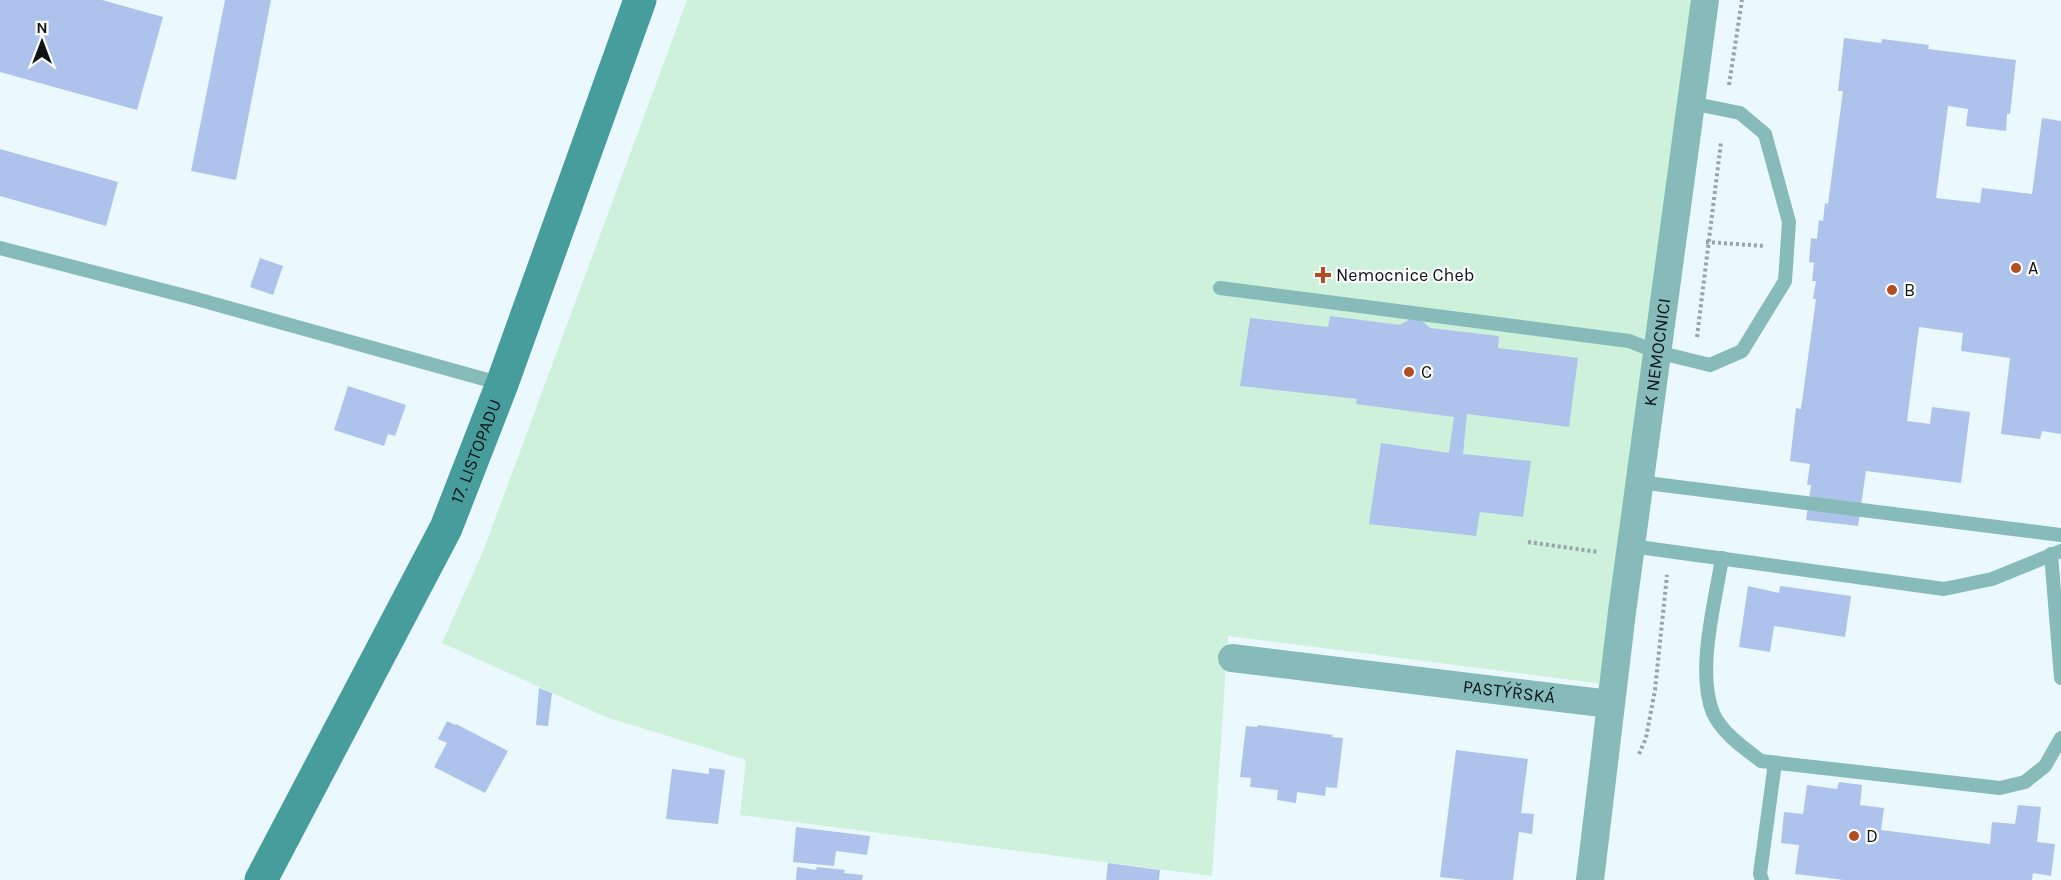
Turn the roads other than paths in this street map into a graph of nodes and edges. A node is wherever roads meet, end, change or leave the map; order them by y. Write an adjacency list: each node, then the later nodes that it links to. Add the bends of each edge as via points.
1 (640, 0): 7 (street, 17. LISTOPADU)
2 (1705, 0): 3 (street, K NEMOCNICI)
3 (1691, 103): 6 (street, K NEMOCNICI); 6 (lane, via 1740,113 1765,134 1789,222 1785,281 1742,351 1710,365)
4 (0, 248): 7 (lane)
5 (1220, 288): 6 (lane, via 1629,341)
6 (1657, 352): 8 (street, K NEMOCNICI)
7 (502, 384): 19 (street, 17. LISTOPADU, via 446,528)
8 (1639, 482): 9 (lane); 10 (street, K NEMOCNICI)
9 (2061, 535)
10 (1630, 551): 12 (lane); 15 (street, K NEMOCNICI)
11 (2056, 552): 12 (lane, via 1992,579 1944,589); 14 (lane)
12 (1722, 558): 18 (lane, via 1706,657 1706,686 1714,714 1734,741 1761,762)
13 (1232, 658): 15 (street, PASTÝŘSKÁ)
14 (2061, 678)
15 (1610, 704): 20 (street)
16 (2061, 725): 17 (lane)
17 (2060, 739): 18 (lane, via 2045,766 2025,782 2000,788)
18 (1775, 763): 21 (lane)
19 (261, 880)
20 (1590, 880)
21 (1762, 880)

